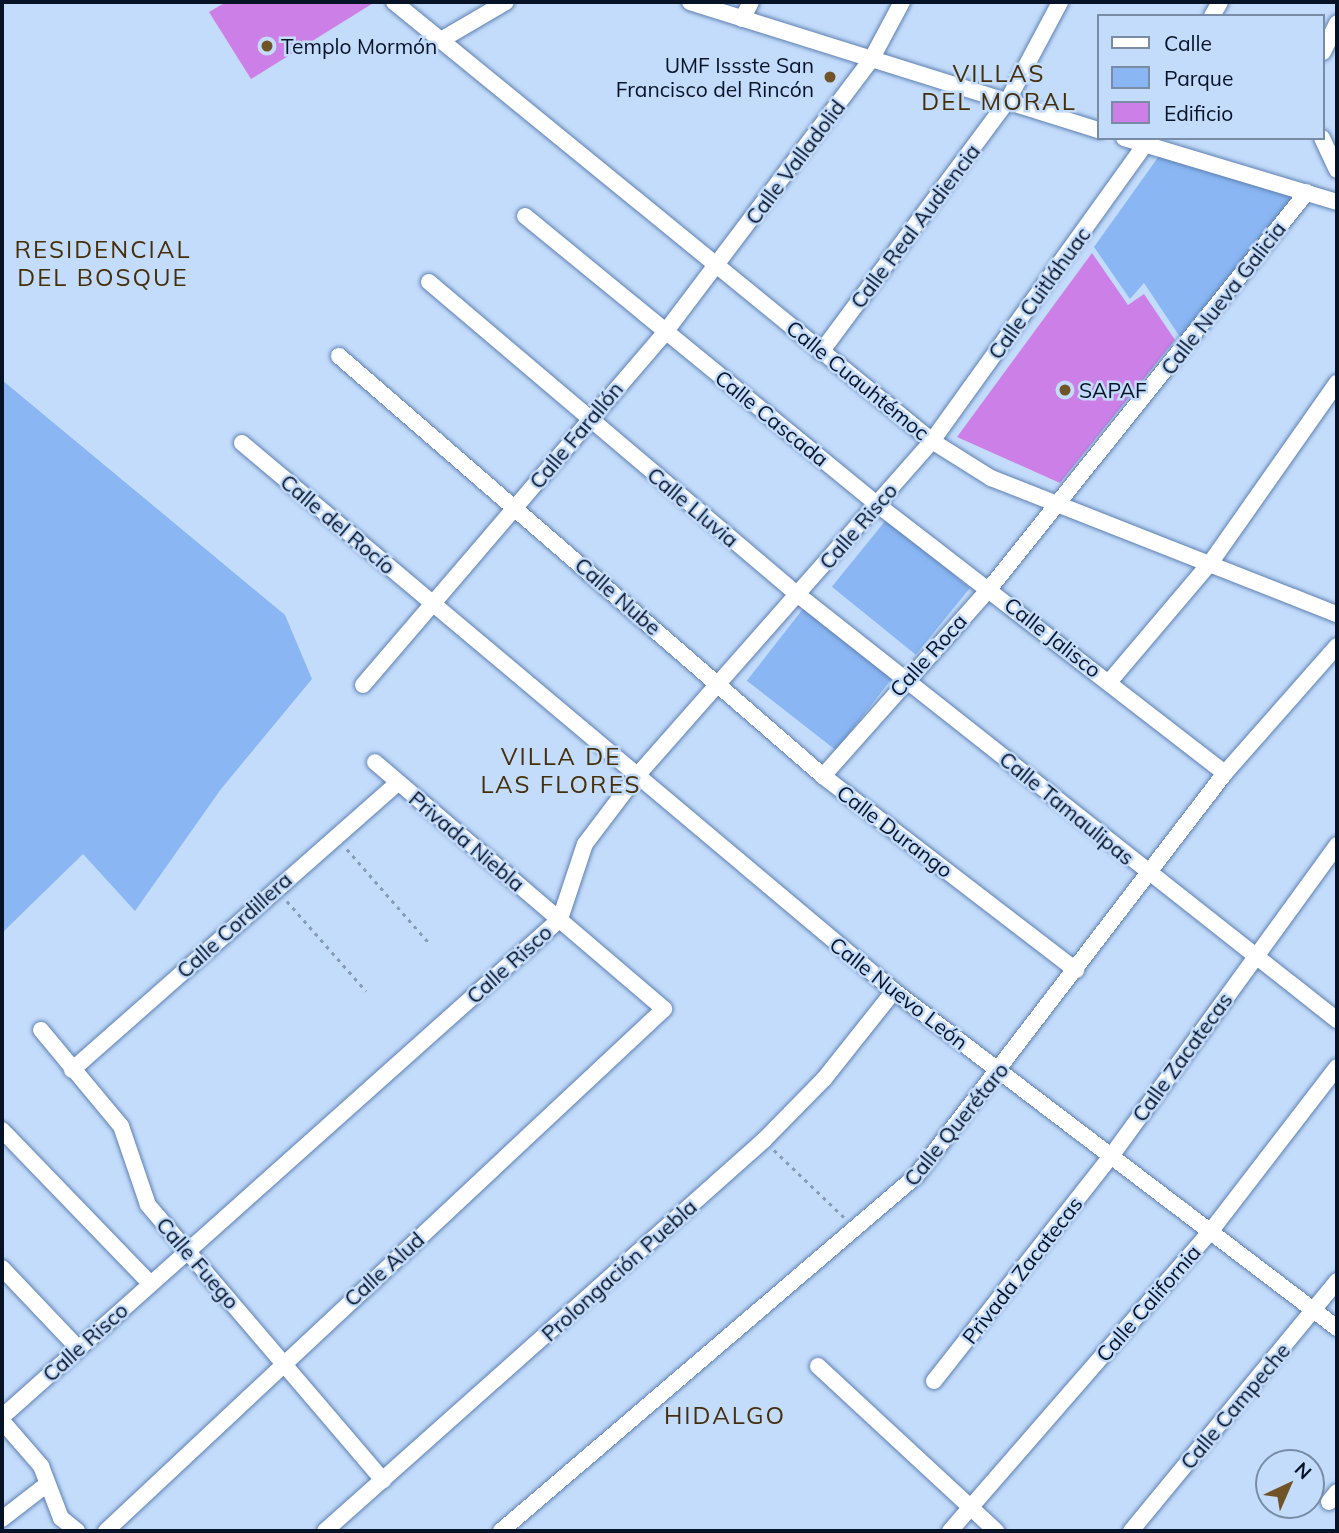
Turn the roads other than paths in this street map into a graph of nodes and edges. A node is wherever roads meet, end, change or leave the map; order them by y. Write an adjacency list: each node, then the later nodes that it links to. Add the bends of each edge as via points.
1 (394, 2): 10 (street, Calle Cuauhtémoc)
2 (506, 2): 10 (street)
3 (690, 2): 7 (street)
4 (751, 2): 8 (street)
5 (902, 2): 12 (street, Calle Valladolid)
6 (1060, 2): 13 (street, Calle Real Audiencia)
7 (723, 7): 8 (street)
8 (742, 19): 12 (street)
9 (1337, 23): 11 (street)
10 (441, 40): 21 (street, Calle Cuauhtémoc)
11 (1325, 48)
12 (871, 60): 13 (street); 21 (street, Calle Valladolid)
13 (1009, 100): 14 (street); 24 (street, Calle Real Audiencia)
14 (1098, 130)
15 (1323, 140): 17 (street)
16 (1148, 142): 18 (street); 28 (street, Calle Cuitláhuac)
17 (1337, 170)
18 (1307, 192): 19 (street); 30 (street, Calle Nueva Galicia)
19 (1337, 202)
20 (525, 216): 23 (street, Calle Cascada)
21 (718, 265): 23 (street, Calle Farallón); 24 (street, Calle Cuauhtémoc)
22 (429, 282): 27 (street, Calle Lluvia)
23 (666, 331): 27 (street, Calle Farallón); 31 (street, Calle Cascada)
24 (821, 352): 28 (street, Calle Cuauhtémoc)
25 (339, 356): 32 (street, Calle Nube)
26 (1337, 383): 33 (street)
27 (588, 420): 32 (street, Calle Farallón); 35 (street, Calle Lluvia)
28 (932, 441): 30 (street, Calle Cuauhtémoc, via 991,478); 31 (street, Calle Risco)
29 (242, 443): 36 (street, Calle del Rocío)
30 (1061, 502): 33 (street, Calle Cuauhtémoc); 34 (street, Calle Roca)
31 (878, 505): 34 (street, Calle Jalisco); 35 (street, Calle Risco)
32 (515, 507): 36 (street, Calle Farallón); 41 (street, Calle Nube)
33 (1211, 562): 37 (street, Calle Cuauhtémoc); 40 (street)
34 (990, 588): 39 (street, Calle Roca); 40 (street, Calle Jalisco)
35 (797, 594): 39 (street, Calle Tamaulipas); 41 (street, Calle Risco)
36 (434, 605): 42 (street, Calle Farallón); 46 (street, Calle del Rocío)
37 (1337, 614)
38 (1337, 646): 44 (street, Calle Querétaro)
39 (906, 679): 45 (street, Calle Roca); 49 (street, Calle Tamaulipas)
40 (1110, 681): 44 (street, Calle Jalisco)
41 (720, 684): 45 (street, Calle Durango); 46 (street, Calle Risco)
42 (363, 685)
43 (374, 762): 47 (street, Privada Niebla)
44 (1225, 772): 49 (street, Calle Querétaro)
45 (823, 776): 52 (street, Calle Durango)
46 (635, 778): 50 (street, Calle Risco, via 585,844); 53 (street, Calle Nuevo León)
47 (398, 783): 50 (street, Privada Niebla); 58 (street, Calle Cordillera)
48 (1337, 845): 51 (street, Calle Zacatecas)
49 (1147, 873): 51 (street, Calle Tamaulipas); 52 (street, Calle Querétaro)
50 (560, 919): 54 (street, Privada Niebla); 63 (street, Calle Risco)
51 (1255, 955): 55 (street, Calle Tamaulipas); 61 (street, Calle Zacatecas)
52 (1076, 970): 59 (street, Calle Querétaro)
53 (894, 991): 59 (street, Calle Nuevo León); 74 (street, Prolongación Puebla, via 824,1079 764,1140)
54 (664, 1009): 70 (street, Calle Alud)
55 (1337, 1020)
56 (41, 1030): 58 (street, Calle Fuego)
57 (1337, 1067): 62 (street, Calle California)
58 (72, 1070): 63 (street, Calle Fuego, via 121,1126 148,1205)
59 (999, 1072): 61 (street, Calle Nuevo León); 81 (street, Calle Querétaro, via 916,1176 858,1231)
60 (2, 1130): 66 (street)
61 (1109, 1159): 62 (street, Calle Nuevo León); 72 (street, Privada Zacatecas)
62 (1210, 1232): 67 (street, Calle Nuevo León); 76 (street, Calle California)
63 (185, 1251): 66 (street, Calle Risco); 70 (street, Calle Fuego)
64 (2, 1268): 69 (street)
65 (1337, 1281): 67 (street, Calle Campeche)
66 (150, 1283): 69 (street, Calle Risco)
67 (1314, 1311): 68 (street, Calle Nuevo León); 84 (street, Calle Campeche)
68 (1337, 1328)
69 (78, 1348): 73 (street, Calle Risco)
70 (283, 1360): 74 (street, Calle Fuego); 79 (street, Calle Alud)
71 (818, 1366): 76 (street)
72 (934, 1381)
73 (2, 1419): 75 (street, via 41,1466)
74 (383, 1480): 80 (street, Prolongación Puebla)
75 (46, 1485): 77 (street); 78 (street, via 61,1518)
76 (971, 1509): 82 (street, Calle California); 83 (street)
77 (2, 1519)
78 (77, 1531)
79 (106, 1531)
80 (325, 1531)
81 (501, 1531)
82 (950, 1531)
83 (996, 1531)
84 (1132, 1531)

